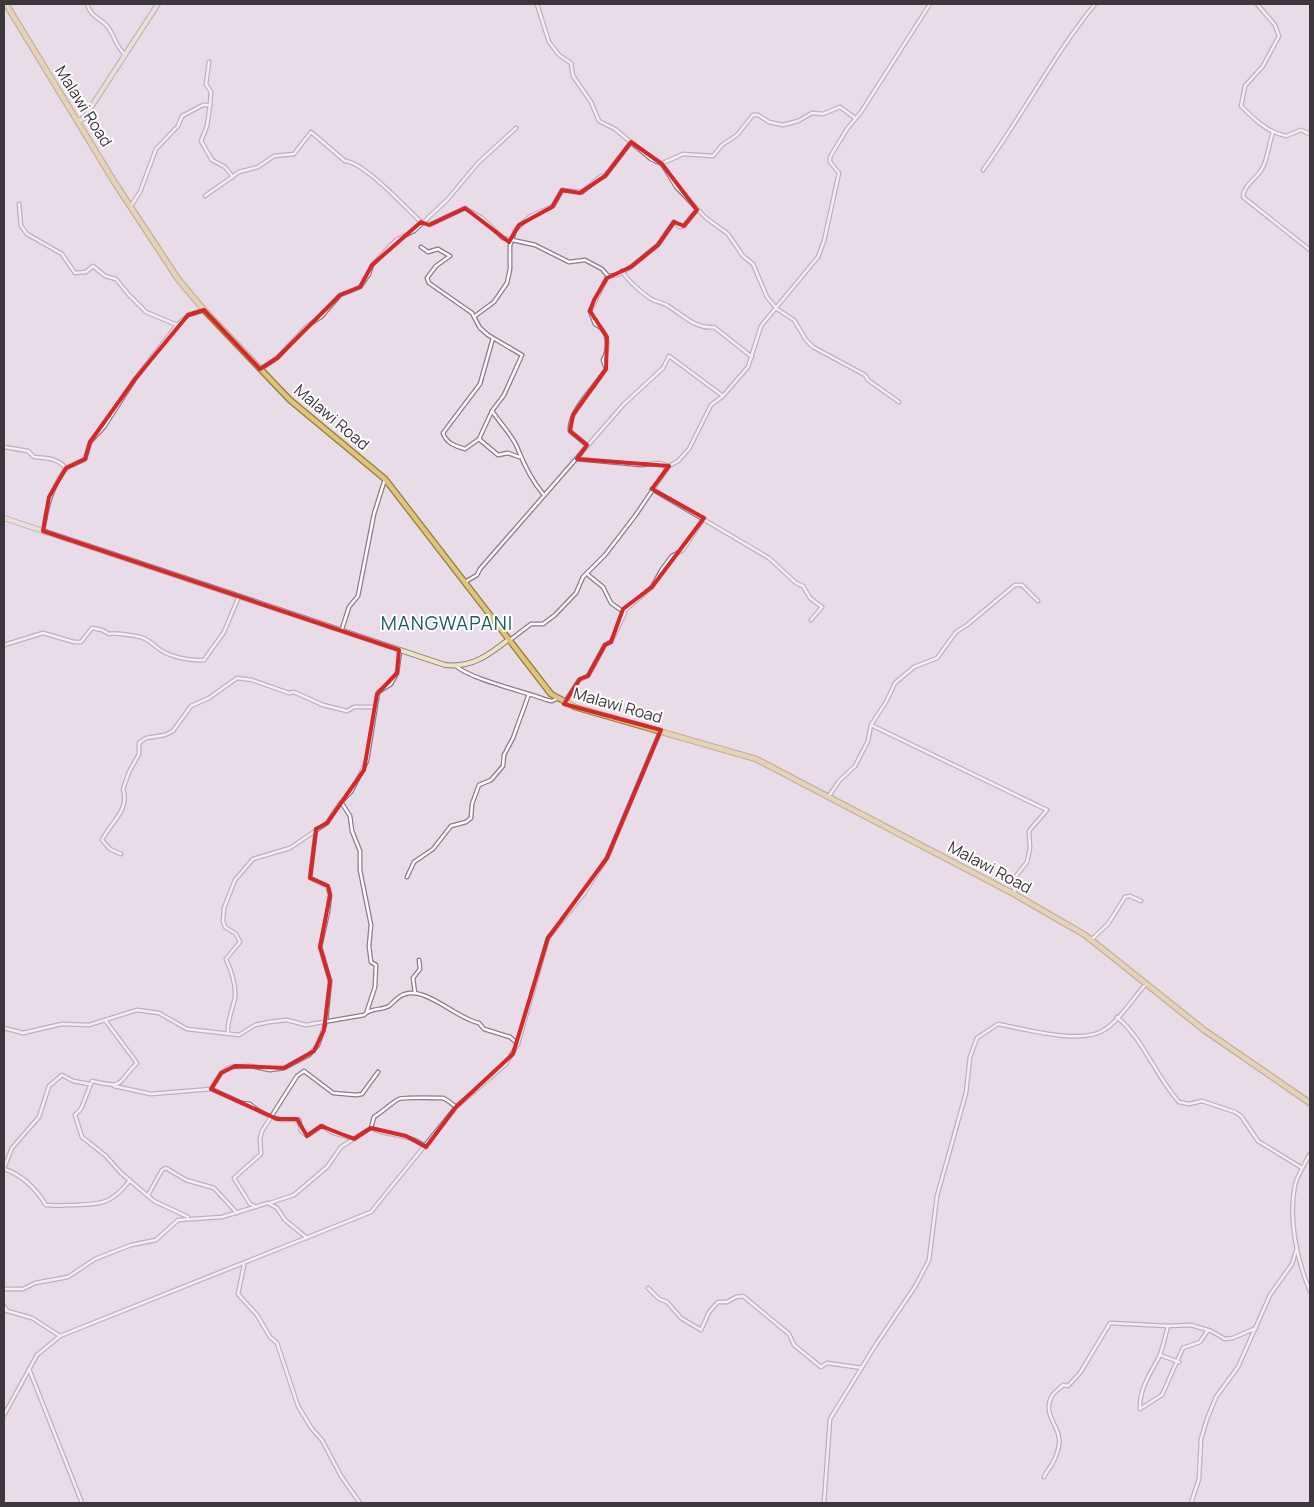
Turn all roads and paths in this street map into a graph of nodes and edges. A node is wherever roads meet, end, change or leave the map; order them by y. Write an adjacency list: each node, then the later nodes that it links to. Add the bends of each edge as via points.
1 (87, 4): 8 (street, via 90,14 108,28 115,45)
2 (158, 4): 8 (street)
3 (537, 4): 16 (street, via 549,42 559,56 570,63 573,76 591,102 599,121)
4 (930, 4): 11 (street, via 862,112)
5 (1094, 4): 18 (street, via 1067,39)
6 (1257, 4): 14 (street, via 1275,25 1279,36 1263,66 1245,86 1241,106 1254,120)
7 (6, 7): 12 (main road, Malawi Road)
8 (125, 55): 12 (street, via 84,118)
9 (209, 62): 10 (street, via 206,84 211,92)
10 (210, 105): 19 (street, via 201,141 212,160 225,167); 22 (street, via 203,105 182,116 178,126 156,149 140,192)
11 (855, 118): 17 (street, via 840,107 783,124 753,115 737,135 713,156 683,154); 30 (street, via 830,157 839,178 818,257)
12 (78, 121): 22 (main road, Malawi Road)
13 (516, 128): 24 (street, via 478,163 447,200)
14 (1274, 132): 15 (street, via 1286,136 1301,130); 27 (street, via 1264,166 1246,187 1242,197)
15 (1310, 134)
16 (631, 142): 17 (street); 25 (street, via 605,176 582,192 562,190 553,206 518,226)
17 (662, 164): 23 (street, via 677,188)
18 (983, 170)
19 (233, 177): 20 (street); 24 (street, via 274,156 294,154 311,132 345,161 375,176)
20 (205, 196)
21 (18, 204): 33 (street, via 21,226 27,234 62,254 76,273 86,272 93,266 105,276 116,279 146,312)
22 (130, 208): 31 (main road, Malawi Road)
23 (698, 210): 28 (street, via 684,226 674,222 658,245); 30 (street, via 728,234 743,256 753,264 765,292)
24 (421, 222): 25 (street, via 431,224 465,208); 36 (street, via 414,231 396,240 372,265 360,287 340,295 321,318)
25 (511, 241): 29 (street, via 535,245 569,262 585,260); 32 (street, via 507,283 494,302)
26 (421, 247): 32 (street, via 428,252 438,249 450,256 431,272 428,282)
27 (1310, 250)
28 (622, 271): 29 (street); 35 (street, via 651,299 669,306 699,326 714,327)
29 (608, 276): 41 (street, via 590,311 595,324 602,327 607,337 603,360 606,369 573,414 570,425 570,431)
30 (777, 308): 35 (street, via 761,326); 38 (street, via 794,320 800,334 813,347 865,375)
31 (204, 310): 33 (street, via 188,315); 36 (main road, Malawi Road)
32 (476, 316): 34 (street, via 480,328)
33 (177, 325): 46 (street, via 90,442 86,459)
34 (494, 338): 39 (street, via 522,355 504,395); 40 (street, via 480,384 443,433 447,440 465,448)
35 (752, 357): 37 (street, via 748,367)
36 (260, 369): 47 (main road, Malawi Road, via 294,403)
37 (723, 396): 41 (street, via 670,356 663,368); 45 (street, via 711,405 684,455)
38 (899, 402)
39 (492, 411): 40 (street); 43 (street, via 517,448)
40 (479, 439): 43 (street, via 498,454)
41 (587, 445): 44 (street)
42 (4, 447): 46 (street, via 61,462)
43 (519, 457): 49 (street)
44 (577, 459): 45 (street); 49 (street)
45 (669, 466): 48 (street)
46 (66, 468): 52 (street, via 49,497)
47 (385, 479): 54 (main road, Malawi Road); 59 (street, via 374,514 358,596 349,607)
48 (652, 489): 51 (street); 53 (street, via 636,516)
49 (544, 495): 54 (street, via 477,576)
50 (4, 518): 52 (street)
51 (704, 518): 57 (street, via 682,550 672,556 662,569 652,587); 58 (street, via 769,558 808,590 810,598 822,607)
52 (43, 530): 55 (street)
53 (587, 574): 57 (street, via 603,587 611,603); 60 (street, via 576,593 555,615 543,624 531,624)
54 (465, 582): 60 (main road, Malawi Road)
55 (239, 596): 59 (street); 61 (street, via 224,632 204,660 194,661 166,653 141,637 109,634 95,628 81,642 43,633)
56 (1038, 601): 68 (street, via 1018,584 1002,594 952,635 936,658 914,667 895,683)
57 (624, 610): 66 (street, via 626,613 611,642 605,645 588,676 579,680)
58 (811, 620)
59 (342, 629): 62 (street)
60 (510, 640): 63 (street, via 476,662); 65 (main road, Malawi Road, via 533,672)
61 (4, 645)
62 (400, 651): 63 (street); 67 (street, via 397,673 391,684 379,690)
63 (456, 666): 64 (street, via 478,678)
64 (529, 694): 65 (street, via 552,701); 74 (street, via 504,754 503,766 491,780 479,785 471,818 451,826 433,849 414,862)
65 (558, 698): 66 (main road, Malawi Road)
66 (565, 703): 69 (main road, Malawi Road)
67 (374, 707): 71 (street, via 367,761 352,791); 73 (street, via 354,707 346,711 294,692 237,678 209,698 190,706 173,731 139,743 139,754 122,790 126,797 123,808 102,840)
68 (871, 725): 70 (street, via 868,741 855,766); 75 (street, via 1047,810 1029,831 1027,862 1016,876)
69 (661, 730): 70 (main road, Malawi Road, via 756,759); 87 (street, via 607,858 548,938)
70 (829, 796): 75 (main road, Malawi Road)
71 (341, 802): 72 (street, via 327,823); 81 (street, via 350,816 360,851 360,870 371,925 368,946 371,962 376,965)
72 (316, 829): 84 (street, via 310,878 327,886 330,895 320,947 330,981); 86 (street, via 290,848 253,859 231,887 223,921 240,942 226,959 231,969 235,998)
73 (121, 854)
74 (407, 878)
75 (1014, 894): 77 (main road, Malawi Road)
76 (1141, 901): 77 (street, via 1125,897 1108,924)
77 (1090, 940): 79 (main road, Malawi Road)
78 (419, 960): 80 (street, via 420,969 413,978)
79 (1147, 984): 82 (street); 92 (main road, Malawi Road, via 1204,1030)
80 (415, 994): 81 (street, via 402,995 387,1007 371,1009); 87 (street, via 441,1004 484,1029 510,1037)
81 (367, 1013): 84 (street)
82 (1117, 1017): 99 (street, via 1139,1039 1143,1052 1179,1102 1202,1101 1234,1112 1241,1116 1258,1141); 121 (street, via 1098,1034 1082,1036 998,1024 977,1038 970,1057 965,1098 936,1196 928,1260 916,1285)
83 (105, 1020): 85 (street, via 90,1024 62,1024 29,1033 16,1033); 86 (street, via 137,1010 159,1013 187,1029); 90 (street, via 137,1063 122,1082)
84 (326, 1021): 86 (street, via 306,1025 287,1020 255,1024 239,1035); 91 (street, via 318,1045 309,1055 284,1068 230,1067 221,1072)
85 (4, 1028)
86 (228, 1032)
87 (518, 1044): 93 (street, via 506,1064)
88 (378, 1072): 94 (street, via 362,1094 356,1096 333,1093 303,1070 291,1083)
89 (89, 1084): 90 (street, via 92,1080); 100 (street, via 62,1075 49,1086 39,1117 12,1148); 101 (street, via 81,1109 75,1115 82,1137)
90 (113, 1086): 91 (street, via 151,1094)
91 (212, 1089): 94 (street)
92 (1310, 1103)
93 (456, 1107): 95 (street, via 444,1098 397,1099 382,1114 374,1117); 97 (street)
94 (272, 1116): 96 (street, via 299,1120 301,1131 306,1136 322,1126); 104 (street, via 262,1131 261,1154 234,1178 250,1204)
95 (371, 1128): 96 (street); 97 (street, via 377,1132 406,1136)
96 (354, 1139): 103 (street, via 341,1147 328,1167 294,1195)
97 (426, 1147): 107 (street, via 371,1212)
98 (1310, 1154): 99 (street)
99 (1302, 1168): 108 (street, via 1295,1184 1294,1198)
100 (4, 1169): 101 (street, via 14,1172 36,1189 46,1205 54,1206 98,1204 116,1195)
101 (130, 1180): 102 (street)
102 (148, 1195): 105 (street, via 166,1168 186,1180 214,1188); 106 (street)
103 (268, 1203): 104 (street); 107 (street)
104 (258, 1207): 105 (street)
105 (237, 1213): 106 (street)
106 (190, 1219): 111 (street, via 173,1223 156,1240 131,1245 95,1259 68,1277 35,1283 23,1289)
107 (307, 1238): 109 (street)
108 (1297, 1248): 112 (street); 116 (street, via 1292,1264 1270,1295)
109 (244, 1265): 118 (street); 126 (street, via 238,1294 277,1343 298,1406)
110 (648, 1288): 121 (street, via 681,1318 702,1330 709,1312 718,1302 743,1296 789,1334 794,1345 821,1367 827,1363)
111 (4, 1289)
112 (1310, 1291)
113 (4, 1306): 114 (street)
114 (5, 1310): 118 (street, via 32,1318)
115 (1168, 1326): 117 (street, via 1191,1325); 119 (street); 124 (street, via 1110,1323 1080,1373 1051,1398 1048,1407 1052,1423 1060,1435 1053,1464)
116 (1256, 1328): 117 (street, via 1225,1339); 128 (street, via 1238,1367 1216,1397 1204,1425 1199,1479)
117 (1208, 1330): 120 (street, via 1200,1342 1183,1348)
118 (60, 1336): 122 (street, via 45,1346)
119 (1160, 1355): 120 (street); 120 (street, via 1143,1386 1140,1409 1162,1394)
120 (1179, 1362)
121 (862, 1368): 127 (street, via 830,1419)
122 (29, 1369): 123 (street); 125 (street)
123 (4, 1415)
124 (1044, 1477)
125 (82, 1503)
126 (360, 1503)
127 (824, 1503)
128 (1191, 1503)

